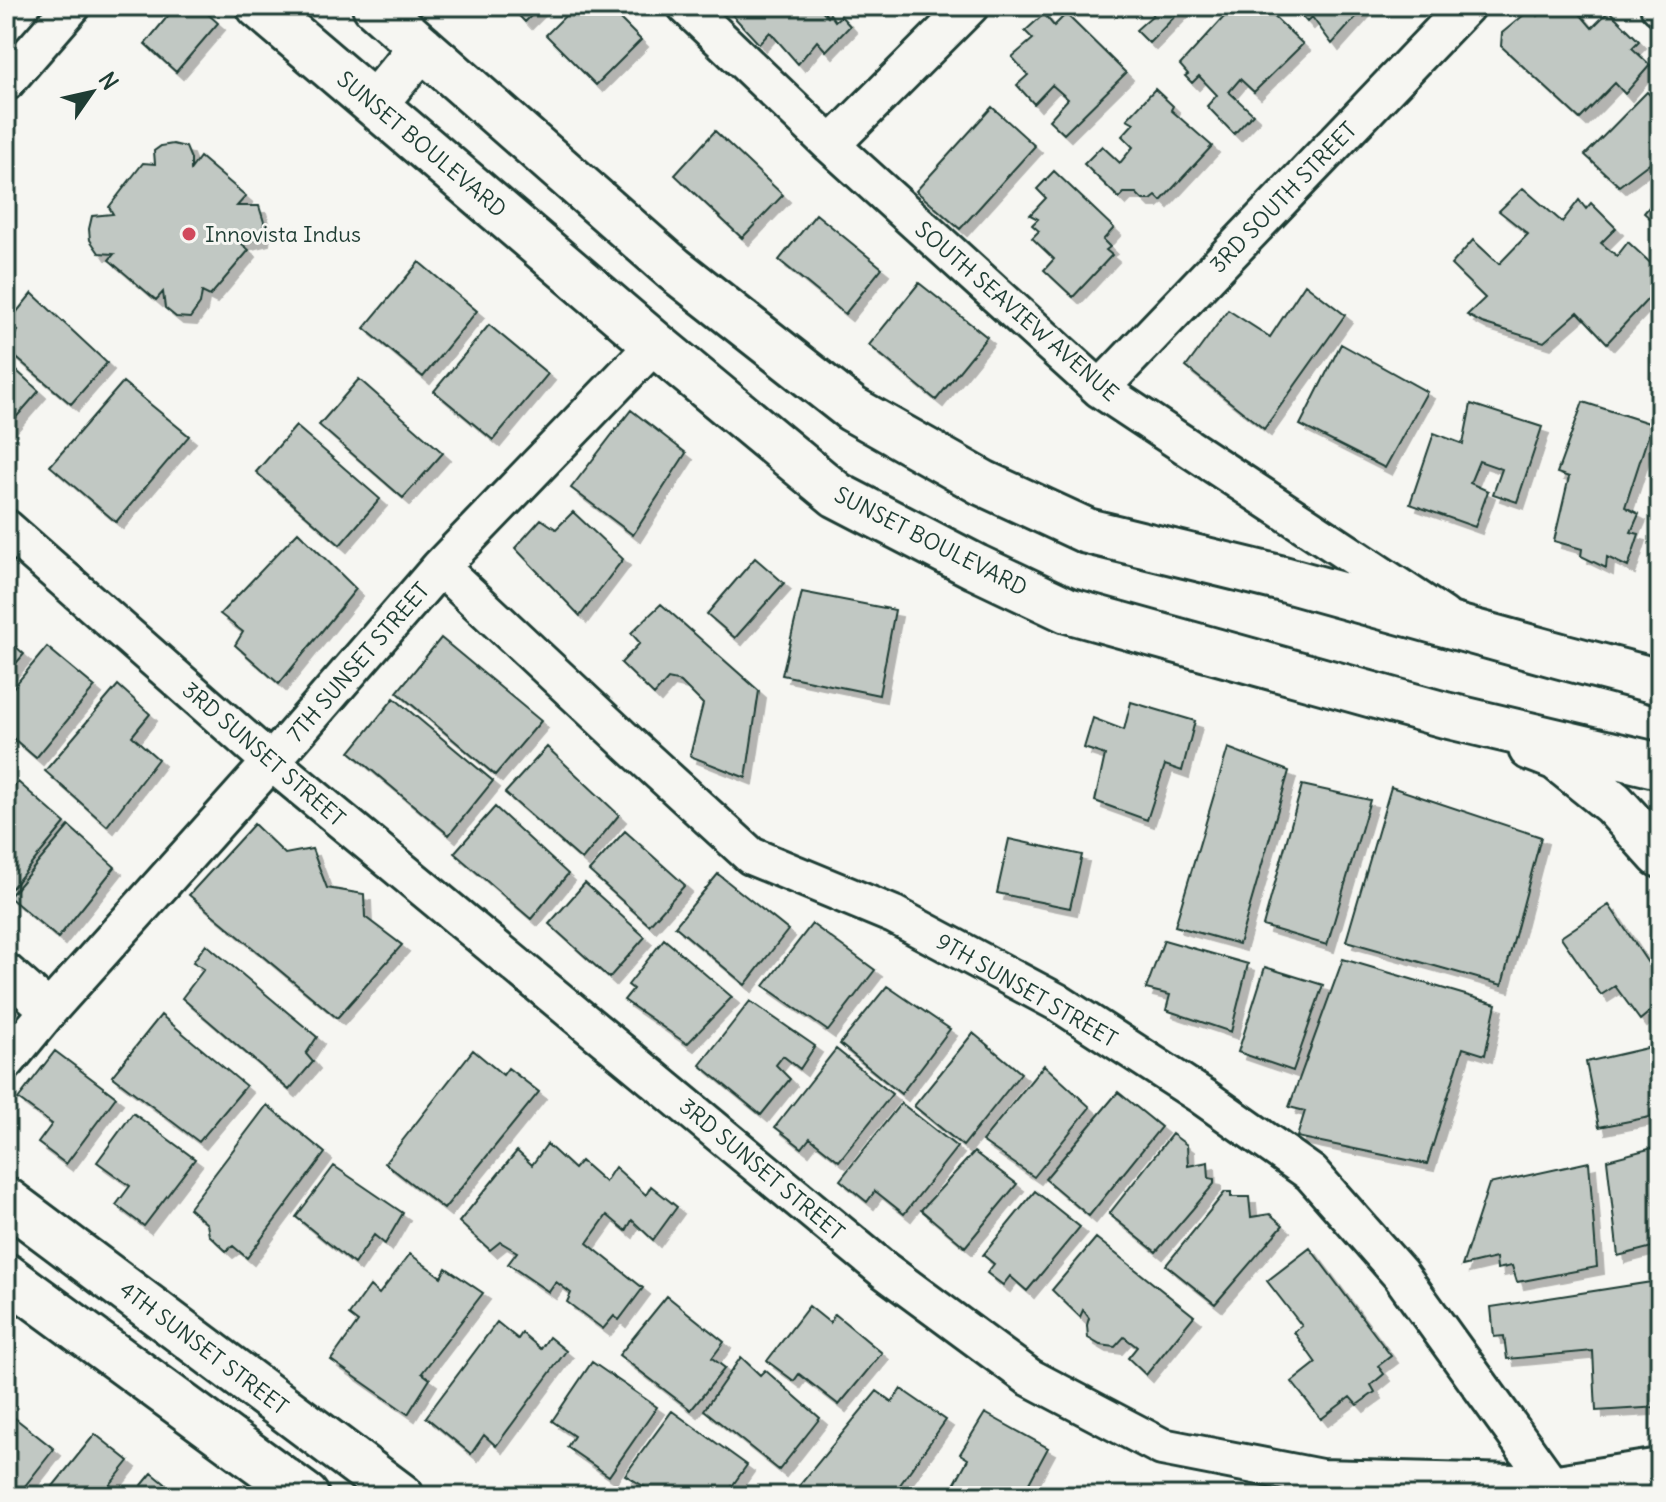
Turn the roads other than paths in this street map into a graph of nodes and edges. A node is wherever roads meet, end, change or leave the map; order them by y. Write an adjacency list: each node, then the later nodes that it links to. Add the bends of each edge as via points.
1 (72, 6): 8 (street)
2 (259, 6): 9 (main road, SUNSET BOULEVARD)
3 (375, 6): 7 (main road)
4 (686, 6): 10 (street, SOUTH SEAVIEW AVENUE)
5 (970, 6): 10 (street)
6 (1466, 6): 12 (street, 3RD SOUTH STREET)
7 (422, 47): 9 (main road); 15 (main road, via 674,269 852,409 983,483 1087,531)
8 (6, 82)
9 (374, 104): 11 (main road, SUNSET BOULEVARD)
10 (831, 145): 12 (street, SOUTH SEAVIEW AVENUE)
11 (655, 344): 14 (street, 7TH SUNSET STREET); 17 (main road, SUNSET BOULEVARD, via 837,495 1067,610)
12 (1100, 389): 15 (street, SOUTH SEAVIEW AVENUE)
13 (6, 528): 18 (street, 3RD SUNSET STREET)
14 (440, 567): 18 (street, 7TH SUNSET STREET); 27 (street, 9TH SUNSET STREET, via 751,856 894,915 1057,1002 1311,1173 1400,1274)
15 (1461, 628): 16 (main road)
16 (1660, 682)
17 (1445, 715): 19 (main road, SUNSET BOULEVARD); 20 (main road, via 1557,758 1613,803)
18 (271, 762): 22 (street, 7TH SUNSET STREET); 27 (street, 3RD SUNSET STREET, via 884,1270 1029,1377 1162,1447 1321,1478)
19 (1660, 766)
20 (1660, 855)
21 (6, 972): 22 (street)
22 (49, 1010): 23 (street, 7TH SUNSET STREET)
23 (6, 1062)
24 (6, 1200): 29 (main road, 4TH SUNSET STREET)
25 (6, 1276): 28 (main road)
26 (1660, 1467): 27 (street, 3RD SUNSET STREET)
27 (1551, 1484)
28 (306, 1496)
29 (401, 1496)

